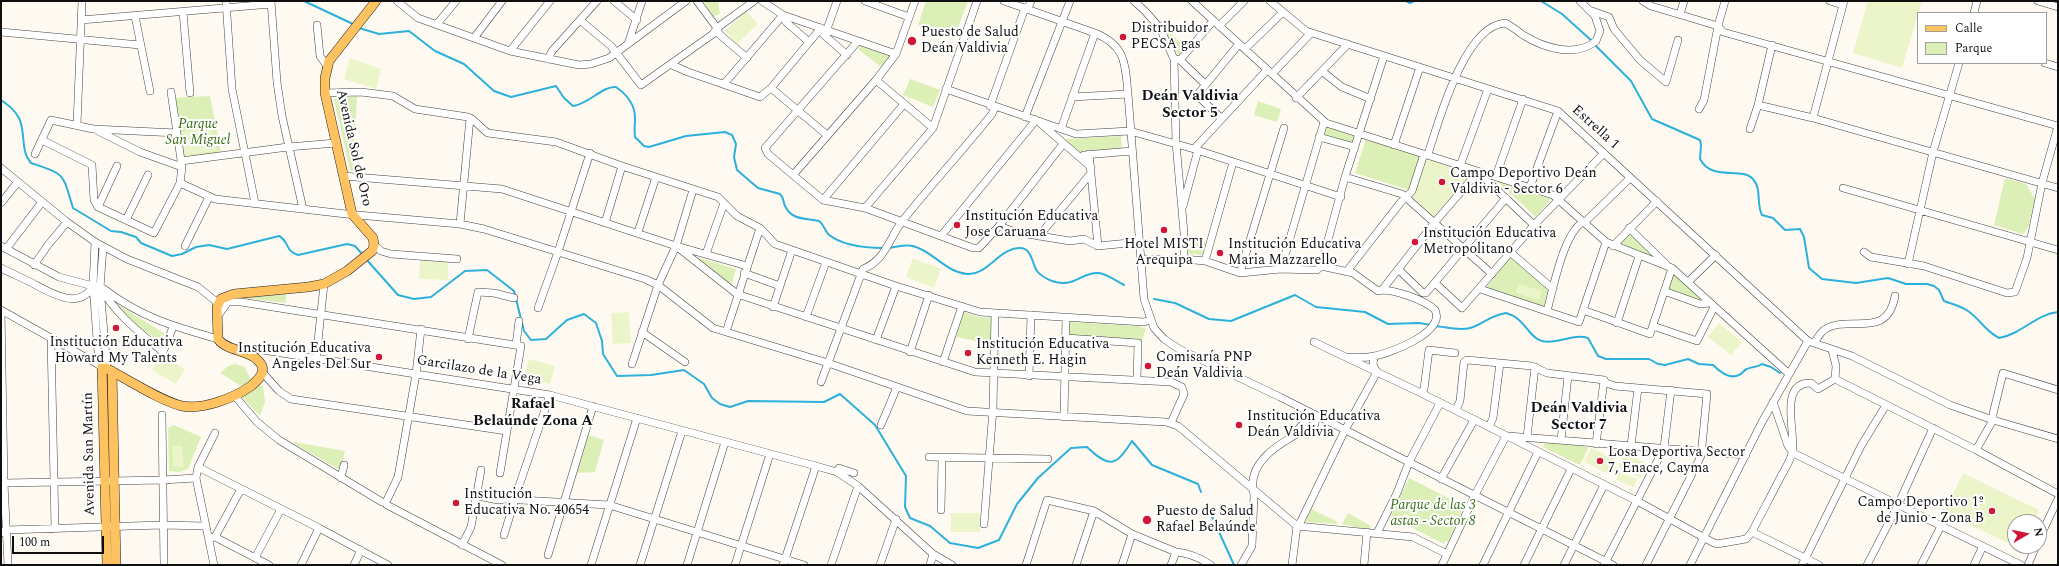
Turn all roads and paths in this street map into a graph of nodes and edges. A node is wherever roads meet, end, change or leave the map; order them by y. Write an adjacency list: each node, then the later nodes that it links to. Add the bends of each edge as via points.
1 (82, 1): 46 (street)
2 (456, 1): 52 (street)
3 (502, 1): 60 (street)
4 (550, 1): 70 (street)
5 (586, 1): 35 (street)
6 (614, 1): 47 (street)
7 (642, 1): 47 (street)
8 (686, 1): 65 (street)
9 (697, 1): 55 (street)
10 (754, 1): 55 (street)
11 (762, 1): 43 (street)
12 (837, 1): 56 (street)
13 (865, 1): 45 (street)
14 (914, 1): 45 (street)
15 (977, 1): 92 (street)
16 (1004, 1): 37 (street)
17 (1031, 1): 37 (street)
18 (1070, 1): 48 (street)
19 (1134, 1): 77 (street, via 1160,28)
20 (1193, 1): 50 (street)
21 (1244, 1): 53 (street)
22 (1270, 1): 39 (street, Estrella 1)
23 (1580, 1): 40 (street)
24 (1645, 1): 42 (street, via 1651,6)
25 (1684, 1): 42 (street)
26 (1725, 1): 54 (street)
27 (1830, 1): 33 (street)
28 (1977, 1): 41 (street)
29 (2038, 1): 36 (street)
30 (271, 2): 34 (street); 133 (street, via 277,82)
31 (376, 2): 82 (main road, Avenida Sol de Oro, via 339,47)
32 (400, 2): 52 (street, via 418,18)
33 (1844, 3): 78 (street)
34 (226, 4): 38 (street); 140 (street, via 232,89)
35 (594, 4): 49 (street)
36 (2058, 7)
37 (1025, 8): 48 (street); 106 (street)
38 (183, 12): 44 (street); 96 (street)
39 (1283, 12): 59 (street, Estrella 1); 69 (street)
40 (1592, 12): 61 (street, via 1609,17 1614,29 1640,60 1666,82); 87 (street, via 1600,25 1598,39 1574,50 1541,44 1505,23 1495,26 1467,52)
41 (1974, 12)
42 (1680, 14): 54 (street)
43 (783, 15): 56 (street); 64 (street, via 786,22); 75 (street)
44 (135, 16): 46 (street); 68 (street)
45 (909, 17): 72 (street)
46 (81, 20): 62 (street)
47 (637, 20): 65 (street)
48 (1061, 20): 58 (street); 110 (street)
49 (581, 21): 71 (street); 76 (street, via 552,51)
50 (1213, 21): 53 (street); 77 (street)
51 (317, 24): 82 (street, via 320,56)
52 (438, 24): 60 (street)
53 (1219, 26): 69 (street)
54 (1718, 26): 67 (street, via 1723,32); 107 (street, via 1704,100)
55 (717, 28): 75 (street, via 719,34); 81 (street, via 713,34)
56 (824, 29): 63 (street); 64 (street); 73 (street, via 823,34)
57 (1, 32): 62 (street)
58 (1095, 33): 98 (street, via 1107,38 1120,52 1125,66); 100 (street)
59 (1311, 33): 66 (street, Estrella 1); 85 (street)
60 (474, 38): 70 (street)
61 (1678, 40)
62 (81, 41): 68 (street); 116 (street)
63 (858, 41): 72 (street); 73 (street)
64 (809, 42): 91 (street)
65 (628, 44): 71 (street)
66 (1348, 44): 74 (street, Estrella 1); 86 (street)
67 (1772, 45): 78 (street); 105 (street)
68 (140, 46): 94 (street)
69 (1242, 47): 85 (street); 90 (street)
70 (510, 51): 76 (street)
71 (616, 53): 76 (street, via 603,61 585,65); 81 (street, via 641,85)
72 (896, 54): 88 (street)
73 (847, 55): 108 (street)
74 (1384, 56): 83 (street, Estrella 1); 102 (street)
75 (747, 58): 89 (street)
76 (548, 59)
77 (1177, 59): 90 (street); 130 (street)
78 (1827, 60): 99 (street); 112 (street)
79 (1959, 64): 99 (street)
80 (2047, 64): 84 (street)
81 (672, 65): 89 (street)
82 (327, 66): 97 (main road, Avenida Sol de Oro)
83 (1420, 67): 87 (street, Estrella 1); 132 (street)
84 (2058, 67)
85 (1270, 72): 101 (street); 113 (street)
86 (1322, 72): 101 (street); 102 (street, via 1342,87)
87 (1454, 78): 93 (street, Estrella 1); 142 (street)
88 (876, 80): 104 (street); 126 (street)
89 (724, 84): 91 (street, via 757,97 763,96)
90 (1205, 84): 113 (street, via 1198,94 1199,97)
91 (771, 88): 108 (street)
92 (946, 89): 106 (street); 118 (street)
93 (1488, 89): 103 (street, Estrella 1); 149 (street)
94 (150, 91)
95 (171, 92): 124 (street)
96 (190, 93)
97 (325, 93): 111 (street, via 361,92 393,96 415,109); 129 (main road, Avenida Sol de Oro)
98 (1128, 94): 100 (street); 123 (street)
99 (1949, 95): 117 (street); 137 (street)
100 (1072, 97): 121 (street)
101 (1296, 98): 115 (street)
102 (1371, 99): 125 (street)
103 (1523, 100): 109 (street, Estrella 1); 157 (street)
104 (904, 104): 118 (street); 175 (street)
105 (1758, 105): 112 (street); 122 (street)
106 (993, 107): 110 (street); 191 (street, via 992,114)
107 (1700, 109)
108 (798, 110): 126 (street); 153 (street, via 765,148 768,154)
109 (1558, 111): 143 (street, Estrella 1); 166 (street)
110 (1025, 117): 114 (street)
111 (470, 118): 138 (street, via 488,132 556,142); 164 (street)
112 (1812, 118): 137 (street)
113 (1222, 119): 135 (street)
114 (1036, 120): 121 (street); 131 (street); 200 (street)
115 (1324, 122): 125 (street); 127 (street)
116 (77, 124): 120 (street); 128 (street, via 50,120)
117 (2058, 126): 163 (street)
118 (933, 128): 182 (street)
119 (1284, 128): 154 (street)
120 (93, 129): 124 (street); 146 (street, via 140,152)
121 (1061, 129): 123 (street, via 1076,134)
122 (1750, 129)
123 (1130, 131): 130 (street); 136 (street)
124 (177, 133): 146 (street)
125 (1359, 134): 132 (street); 134 (street)
126 (828, 135): 153 (street)
127 (1319, 137): 134 (street); 165 (street)
128 (42, 140): 139 (street); 181 (street, via 92,165 94,200)
129 (336, 143): 133 (street); 156 (main road, Avenida Sol de Oro)
130 (1176, 143): 135 (street); 185 (street)
131 (1064, 144): 144 (street); 196 (street)
132 (1394, 145): 142 (street)
133 (288, 147): 140 (street); 183 (street)
134 (1355, 147): 159 (street)
135 (1196, 150): 145 (street); 185 (street)
136 (1132, 151): 141 (street); 204 (street)
137 (1933, 152): 163 (street); 184 (street)
138 (590, 153): 148 (street); 186 (street)
139 (35, 154)
140 (245, 154): 146 (street); 179 (street)
141 (1089, 154): 144 (street); 151 (street)
142 (1426, 154): 149 (street); 172 (street, via 1412,191)
143 (1604, 154): 160 (street, Estrella 1); 174 (street)
144 (1077, 155): 151 (street)
145 (1233, 162): 154 (street); 224 (street)
146 (182, 164): 162 (street)
147 (117, 166): 181 (street)
148 (622, 166): 158 (street); 193 (street)
149 (1460, 166): 152 (street)
150 (1, 168): 161 (street)
151 (1091, 170): 201 (street); 208 (street)
152 (1478, 172): 157 (street); 173 (street); 192 (street)
153 (794, 174): 175 (street)
154 (1269, 174): 165 (street); 236 (street)
155 (148, 175): 188 (street)
156 (343, 176): 164 (street); 187 (main road, Avenida Sol de Oro)
157 (1496, 176): 166 (street)
158 (656, 177): 169 (street); 199 (street)
159 (1345, 177): 171 (street); 172 (street)
160 (1630, 178): 176 (street, Estrella 1); 189 (street)
161 (17, 183): 177 (street); 178 (street)
162 (180, 183): 170 (street); 188 (street, via 154,233)
163 (2042, 183): 168 (street); 202 (street)
164 (465, 185): 186 (street, via 502,189); 194 (street)
165 (1305, 185): 171 (street); 231 (street)
166 (1530, 187): 174 (street)
167 (1843, 188): 184 (street)
168 (2058, 188)
169 (693, 190): 180 (street, via 718,197); 207 (street)
170 (209, 197): 179 (street); 206 (street)
171 (1341, 197): 228 (street)
172 (1406, 197): 192 (street); 234 (street)
173 (1506, 198): 195 (street); 212 (street)
174 (1558, 199): 189 (street); 195 (street)
175 (823, 200): 182 (street)
176 (1657, 201): 198 (street); 219 (street, Estrella 1)
177 (42, 202): 190 (street); 209 (street)
178 (1, 203)
179 (255, 203): 183 (street)
180 (724, 203): 197 (street, via 737,216); 218 (street)
181 (98, 207): 188 (street)
182 (865, 208): 191 (street)
183 (303, 209): 187 (street)
184 (1920, 209): 202 (street); 226 (street)
185 (1182, 210): 223 (street)
186 (570, 212): 193 (street); 215 (street)
187 (352, 214): 194 (street); 211 (main road, Avenida Sol de Oro, via 370,234)
188 (126, 220)
189 (1583, 221): 205 (street); 246 (street, via 1570,236)
190 (67, 222): 203 (street); 227 (street)
191 (902, 222): 200 (street); 235 (street, via 881,256)
192 (1435, 222): 212 (street); 232 (street)
193 (605, 223): 199 (street)
194 (460, 224): 215 (street)
195 (1534, 224): 216 (street)
196 (999, 226): 200 (street, via 976,249); 201 (street)
197 (760, 228): 213 (street, via 775,244); 233 (street)
198 (1629, 228): 205 (street); 229 (street)
199 (638, 232): 207 (street)
200 (941, 236)
201 (1039, 236): 208 (street, via 1070,241 1084,240)
202 (2030, 241): 214 (street); 226 (street, via 2015,292 2011,294 1924,266)
203 (95, 242): 210 (street); 242 (street, Avenida San Martín)
204 (1139, 242): 208 (street); 222 (street)
205 (1610, 244): 220 (street); 258 (street)
206 (185, 246)
207 (676, 246): 218 (street); 241 (street); 249 (street)
208 (1098, 246)
209 (3, 247): 227 (street)
210 (103, 247): 242 (street, Avenida San Martín); 253 (street, via 198,286)
211 (373, 248): 221 (street, via 390,254); 240 (main road, via 347,271)
212 (1463, 248): 237 (street); 239 (street)
213 (792, 250): 225 (street); 243 (street)
214 (2058, 250)
215 (558, 252): 241 (street); 257 (street)
216 (1510, 252): 237 (street); 246 (street)
217 (1864, 252): 226 (street, via 1871,257)
218 (706, 254): 233 (street)
219 (1716, 255): 238 (street); 282 (street, Estrella 1)
220 (1639, 256): 229 (street); 269 (street)
221 (458, 259)
222 (1141, 259): 223 (street); 267 (street, via 1144,299)
223 (1184, 259): 224 (street)
224 (1205, 261): 236 (street)
225 (826, 262): 235 (street); 264 (street)
226 (1908, 264)
227 (34, 265): 242 (street, via 59,277)
228 (1321, 266): 231 (street, via 1317,270); 234 (street)
229 (1670, 267): 238 (street); 248 (street)
230 (1, 268): 242 (street, via 54,295 70,299 81,298)
231 (1281, 269): 236 (street)
232 (1398, 269): 239 (street, via 1423,293); 247 (street)
233 (745, 270): 243 (street); 249 (street)
234 (1347, 271): 247 (street, via 1378,291)
235 (861, 273): 244 (street); 272 (street)
236 (1240, 273)
237 (1492, 274): 245 (street)
238 (1688, 282): 254 (street)
239 (1435, 283): 245 (street, via 1462,308)
240 (324, 284): 253 (main road, via 234,294); 261 (street)
241 (658, 285): 274 (street); 275 (street, via 713,328)
242 (96, 286): 271 (street, via 135,310); 271 (street, via 123,319 162,352); 298 (street, Avenida San Martín)
243 (780, 286): 256 (street)
244 (896, 286): 250 (street); 280 (street)
245 (1480, 289): 260 (street)
246 (1553, 289): 260 (street)
247 (1382, 290): 288 (street, via 1426,304 1435,310 1437,320 1434,326 1403,347)
248 (1664, 291): 254 (street, via 1700,304); 270 (street)
249 (737, 294): 256 (street); 275 (street)
250 (929, 295): 255 (street); 286 (street)
251 (1895, 296): 282 (street, via 1892,310 1885,318 1823,330)
252 (514, 298): 277 (street, via 478,292)
253 (218, 303): 266 (main road)
254 (1712, 305): 270 (street, via 1697,341); 302 (street)
255 (962, 306): 262 (street); 292 (street)
256 (773, 307): 264 (street)
257 (538, 308)
258 (1584, 310): 260 (street, via 1578,322); 269 (street)
259 (1, 311): 276 (street); 296 (street)
260 (1547, 311)
261 (322, 314): 266 (street, via 234,302 225,305); 273 (street); 290 (street)
262 (996, 314): 263 (street); 301 (street)
263 (1031, 315): 265 (street); 304 (street)
264 (806, 317): 272 (street)
265 (1066, 317): 267 (street, via 1144,322); 278 (street)
266 (216, 318): 279 (main road)
267 (1150, 320): 324 (street, via 1158,334 1179,349)
268 (519, 321): 283 (street)
269 (1618, 323): 270 (street, via 1650,334)
270 (1653, 326)
271 (173, 327): 279 (street)
272 (842, 328): 280 (street); 293 (street)
273 (422, 329): 277 (street); 303 (street)
274 (642, 332): 291 (street); 295 (street)
275 (726, 332): 293 (street)
276 (51, 338): 298 (street); 377 (street)
277 (468, 338): 283 (street)
278 (1066, 338): 305 (street); 308 (street, via 1138,343)
279 (218, 339): 284 (main road, via 224,345)
280 (876, 340): 286 (street)
281 (1314, 342): 289 (street)
282 (1811, 342): 285 (street); 302 (street)
283 (516, 345): 313 (street, via 521,346)
284 (239, 350): 290 (street, Garcilazo de la Vega, via 256,349); 299 (main road, via 258,362)
285 (1832, 350): 307 (street, via 1836,366); 333 (street, via 1852,356 1950,405)
286 (910, 352): 292 (street)
287 (1455, 353): 316 (street, via 1429,350 1424,389)
288 (1374, 356): 289 (street); 300 (street, via 1373,365)
289 (1345, 357): 300 (street)
290 (316, 360): 303 (street, Garcilazo de la Vega)
291 (685, 362)
292 (943, 362): 301 (street, via 976,372)
293 (828, 363): 310 (street); 311 (street)
294 (1500, 363): 297 (street); 325 (street, via 1465,361 1460,401); 338 (street)
295 (632, 364)
296 (2, 367): 321 (street)
297 (1535, 367): 306 (street, via 1539,371); 345 (street)
298 (105, 368): 317 (main road, via 166,400 183,406 202,405); 376 (main road, Avenida San Martín)
299 (262, 372): 317 (main road, via 257,381); 330 (street, via 279,391 291,399)
300 (1377, 372): 316 (street); 340 (street)
301 (994, 373): 304 (street); 326 (street)
302 (1788, 373): 319 (street)
303 (416, 374): 313 (street, Garcilazo de la Vega); 330 (street)
304 (1029, 376): 305 (street)
305 (1066, 376): 308 (street); 329 (street)
306 (1568, 376): 309 (street); 347 (street)
307 (1835, 379): 322 (street); 355 (street, via 1818,388 1808,383 1796,389 1791,406)
308 (1137, 380): 334 (street, via 1168,381 1182,387 1184,394)
309 (1604, 380): 312 (street, via 1615,386); 349 (street)
310 (821, 382)
311 (896, 387): 326 (street, via 967,411); 336 (street)
312 (1638, 388): 314 (street); 350 (street)
313 (514, 389): 318 (street, Garcilazo de la Vega); 341 (street)
314 (1671, 390): 351 (street); 353 (street, via 1707,394)
315 (2058, 390): 333 (street, via 2003,373)
316 (1421, 393): 320 (street)
317 (234, 395): 372 (street, via 257,422 279,440)
318 (550, 395): 323 (street); 386 (street, Garcilazo de la Vega)
319 (1773, 402): 355 (street, via 1788,446); 357 (street)
320 (1440, 403): 325 (street); 362 (street)
321 (2, 404): 378 (street)
322 (1886, 405): 339 (street); 374 (street, via 1861,446)
323 (592, 406): 331 (street); 391 (street)
324 (1299, 408): 328 (street); 335 (street)
325 (1456, 410): 332 (street)
326 (991, 413): 329 (street); 360 (street)
327 (162, 415): 375 (street)
328 (1315, 416): 335 (street, via 1315,424); 337 (street)
329 (1064, 417): 334 (street)
330 (409, 418): 341 (street); 390 (street, via 398,477)
331 (637, 418): 342 (street); 392 (street)
332 (1474, 420): 338 (street); 373 (street)
333 (1993, 420): 346 (street); 352 (street)
334 (1171, 423): 382 (street, via 1178,426)
335 (1308, 424): 337 (street); 382 (street, via 1269,452 1256,470)
336 (881, 425)
337 (1335, 426): 340 (street)
338 (1489, 427): 344 (street)
339 (1933, 428): 352 (street); 393 (street)
340 (1344, 430): 362 (street); 406 (street)
341 (507, 431): 368 (street)
342 (682, 431): 348 (street); 398 (street)
343 (215, 433): 365 (street)
344 (1506, 436): 345 (street); 354 (street); 384 (street)
345 (1527, 437): 347 (street)
346 (2058, 439)
347 (1561, 440): 349 (street)
348 (725, 442): 356 (street); 412 (street)
349 (1596, 444): 350 (street)
350 (1631, 446): 351 (street)
351 (1664, 448): 353 (street); 389 (street)
352 (1976, 450): 383 (street)
353 (1701, 451): 357 (street); 400 (street, via 1701,456)
354 (1538, 452): 366 (street); 397 (street)
355 (1793, 453): 374 (street); 414 (street)
356 (770, 454): 364 (street); 420 (street)
357 (1746, 455): 418 (street)
358 (929, 457): 359 (street)
359 (942, 458): 360 (street); 395 (street)
360 (988, 458): 361 (street); 402 (street)
361 (1048, 459)
362 (1409, 462): 373 (street); 415 (street)
363 (344, 466): 372 (street)
364 (816, 466): 369 (street); 431 (street)
365 (198, 467): 371 (street); 381 (street)
366 (1571, 469): 379 (street); 409 (street)
367 (481, 470): 385 (street)
368 (500, 472)
369 (837, 472): 370 (street, via 839,468); 380 (street)
370 (854, 473)
371 (196, 478): 375 (street); 405 (street)
372 (341, 478): 390 (street)
373 (1441, 479): 384 (street)
374 (1846, 479): 393 (street); 432 (street)
375 (162, 480): 376 (street); 403 (street)
376 (109, 481): 377 (street); 404 (main road, Avenida San Martín)
377 (54, 482): 378 (street); 410 (street)
378 (4, 483): 388 (street)
379 (1604, 485): 389 (street); 422 (street)
380 (858, 486): 399 (street); 449 (street)
381 (241, 489): 394 (street); 419 (street)
382 (1252, 489): 406 (street); 458 (street, via 1253,540 1251,550)
383 (2058, 494)
384 (1475, 495): 397 (street); 427 (street)
385 (478, 496): 386 (street, via 498,500); 421 (street, via 471,527)
386 (516, 498): 391 (street); 417 (street, Garcilazo de la Vega)
387 (2058, 499): 401 (street)
388 (3, 500): 411 (street)
389 (1636, 501): 400 (street); 433 (street)
390 (386, 502): 421 (street)
391 (562, 503): 392 (street); 429 (street)
392 (609, 505): 398 (street); 444 (street)
393 (1898, 505): 407 (street); 469 (street)
394 (281, 509): 408 (street); 430 (street)
395 (940, 510)
396 (1094, 511): 416 (street); 453 (street, via 1047,500); 454 (street)
397 (1507, 512): 409 (street); 462 (street)
398 (654, 519): 412 (street); 445 (street)
399 (896, 519): 426 (street); 450 (street)
400 (1669, 519): 418 (street); 466 (street)
401 (2047, 522)
402 (984, 524)
403 (162, 525): 404 (street); 405 (street); 437 (street)
404 (109, 526): 410 (street); 435 (main road, Avenida San Martín); 436 (main road, Avenida San Martín)
405 (206, 526): 419 (street)
406 (1297, 526): 413 (street); 459 (street)
407 (1941, 526): 423 (street); 470 (street)
408 (319, 528): 424 (street); 440 (street)
409 (1541, 528): 422 (street); 463 (street)
410 (55, 529): 411 (street)
411 (4, 531): 434 (street)
412 (697, 531): 420 (street); 446 (street)
413 (1367, 532): 415 (street); 460 (street)
414 (1752, 532): 418 (street, via 1746,539 1717,544); 432 (street)
415 (1377, 533): 427 (street, via 1413,537)
416 (1132, 534): 425 (street); 455 (street)
417 (504, 535)
418 (1704, 536): 467 (street)
419 (212, 537): 430 (street); 438 (street)
420 (740, 544): 431 (street); 447 (street)
421 (462, 545): 443 (street)
422 (1573, 545): 433 (street); 464 (street)
423 (1983, 546): 471 (street); 472 (street)
424 (361, 550): 441 (street); 442 (street)
425 (1176, 552): 456 (street); 457 (street, via 1200,558)
426 (933, 554): 451 (street); 452 (street)
427 (1447, 554): 461 (street)
428 (2033, 554): 473 (street)
429 (548, 555)
430 (255, 558): 439 (street)
431 (785, 562): 448 (street)
432 (1804, 562): 468 (street)
433 (1605, 563): 465 (street)
434 (8, 565)
435 (107, 565)
436 (116, 565)
437 (164, 565)
438 (214, 565)
439 (269, 565)
440 (301, 565)
441 (354, 565)
442 (388, 565)
443 (502, 565)
444 (591, 565)
445 (640, 565)
446 (687, 565)
447 (735, 565)
448 (804, 565)
449 (831, 565)
450 (880, 565)
451 (930, 565)
452 (952, 565)
453 (1026, 565)
454 (1076, 565)
455 (1122, 565)
456 (1171, 565)
457 (1211, 565)
458 (1242, 565)
459 (1292, 565)
460 (1364, 565)
461 (1442, 565)
462 (1483, 565)
463 (1524, 565)
464 (1564, 565)
465 (1613, 565)
466 (1646, 565)
467 (1690, 565)
468 (1819, 565)
469 (1867, 565)
470 (1921, 565)
471 (1974, 565)
472 (2021, 565)
473 (2028, 565)

